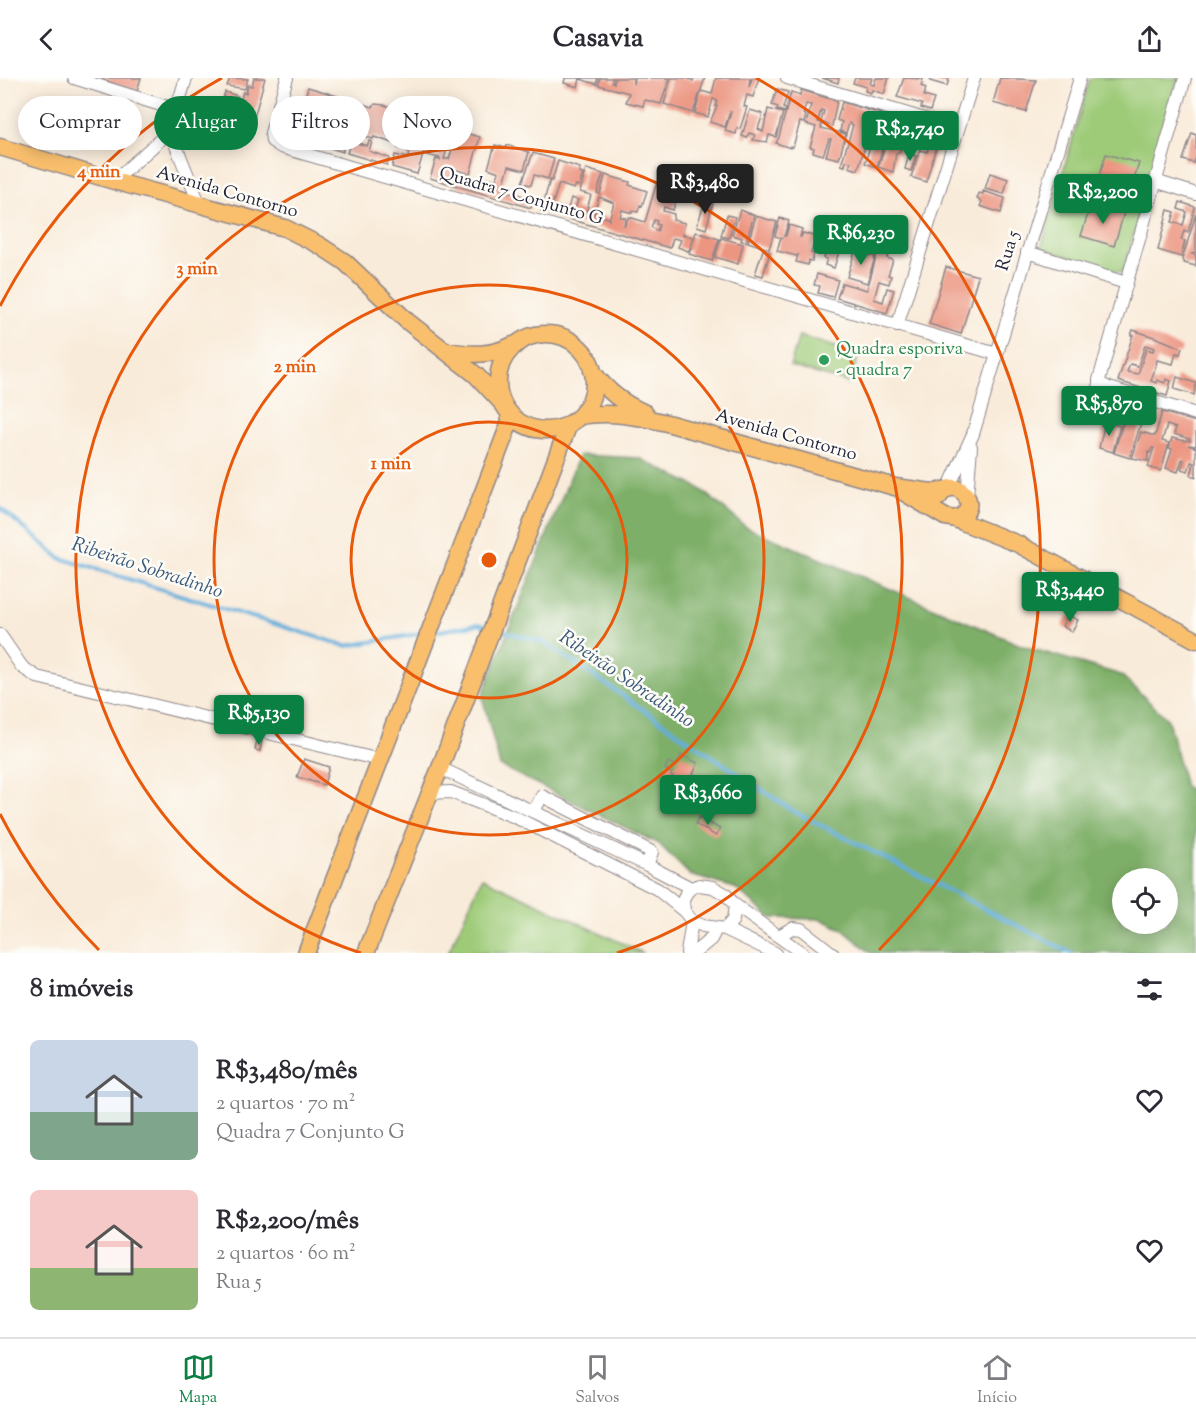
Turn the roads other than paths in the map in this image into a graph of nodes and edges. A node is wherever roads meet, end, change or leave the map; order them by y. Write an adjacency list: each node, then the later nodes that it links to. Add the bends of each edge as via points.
1 (186, 78): 8 (street)
2 (287, 78): 20 (street, Quadra 7 Conjunto G, via 271,133 274,143)
3 (787, 78): 10 (street)
4 (974, 78): 10 (street)
5 (1080, 78): 18 (street, Rua 5)
6 (1185, 78): 15 (street)
7 (81, 79): 9 (street)
8 (181, 96)
9 (154, 103)
10 (958, 129): 20 (street)
11 (154, 145): 14 (street)
12 (0, 147): 14 (main road, Avenida Contorno)
13 (178, 150): 17 (street)
14 (114, 181): 17 (main road, Avenida Contorno)
15 (1155, 181): 16 (street); 19 (street)
16 (1196, 194)
17 (199, 203): 22 (main road, Avenida Contorno, via 285,228 319,245 345,262)
18 (1027, 252): 19 (street); 23 (street, Rua 5)
19 (1126, 283): 26 (street, via 1099,383)
20 (897, 326): 23 (street, Quadra 7 Conjunto G)
21 (515, 345): 22 (main road, via 487,354); 24 (main road, via 529,336 561,336 576,344); 25 (main road, via 504,357 499,372 498,388)
22 (444, 350): 25 (main road, Avenida Contorno, via 476,375)
23 (997, 354): 29 (street, Rua 5)
24 (592, 371): 27 (main road, via 589,403); 28 (main road, Avenida Contorno, via 619,400)
25 (506, 408): 27 (main road, via 518,422 530,428 556,429); 37 (main road, via 510,422)
26 (1196, 414)
27 (574, 420): 28 (main road, Avenida Contorno, via 612,413); 38 (main road)
28 (668, 423): 30 (main road, Avenida Contorno)
29 (973, 434): 31 (street, Rua 5); 32 (street, Rua 5)
30 (895, 488): 31 (main road, Avenida Contorno, via 932,492); 33 (main road, Avenida Contorno)
31 (947, 489): 32 (main road, via 961,490); 33 (main road, via 937,503)
32 (967, 497): 33 (main road, via 968,509 961,518); 34 (main road, Avenida Contorno, via 975,511)
33 (948, 516): 34 (main road, Avenida Contorno)
34 (1018, 544): 36 (main road, Avenida Contorno)
35 (0, 635): 37 (street, via 22,667 37,677)
36 (1196, 640)
37 (380, 760): 45 (main road)
38 (440, 768): 39 (main road); 40 (street)
39 (430, 794): 42 (street, via 450,792 515,817 657,889); 46 (main road)
40 (691, 888): 41 (street, via 713,887); 42 (street, via 683,901)
41 (735, 905): 43 (street, via 733,920); 44 (street)
42 (688, 916): 43 (street, via 703,926); 47 (street)
43 (720, 929): 48 (street); 49 (street)
44 (779, 936): 50 (street); 51 (street, via 792,928 801,929)
45 (306, 953)
46 (366, 953)
47 (687, 953)
48 (694, 953)
49 (774, 953)
50 (802, 953)
51 (831, 953)

